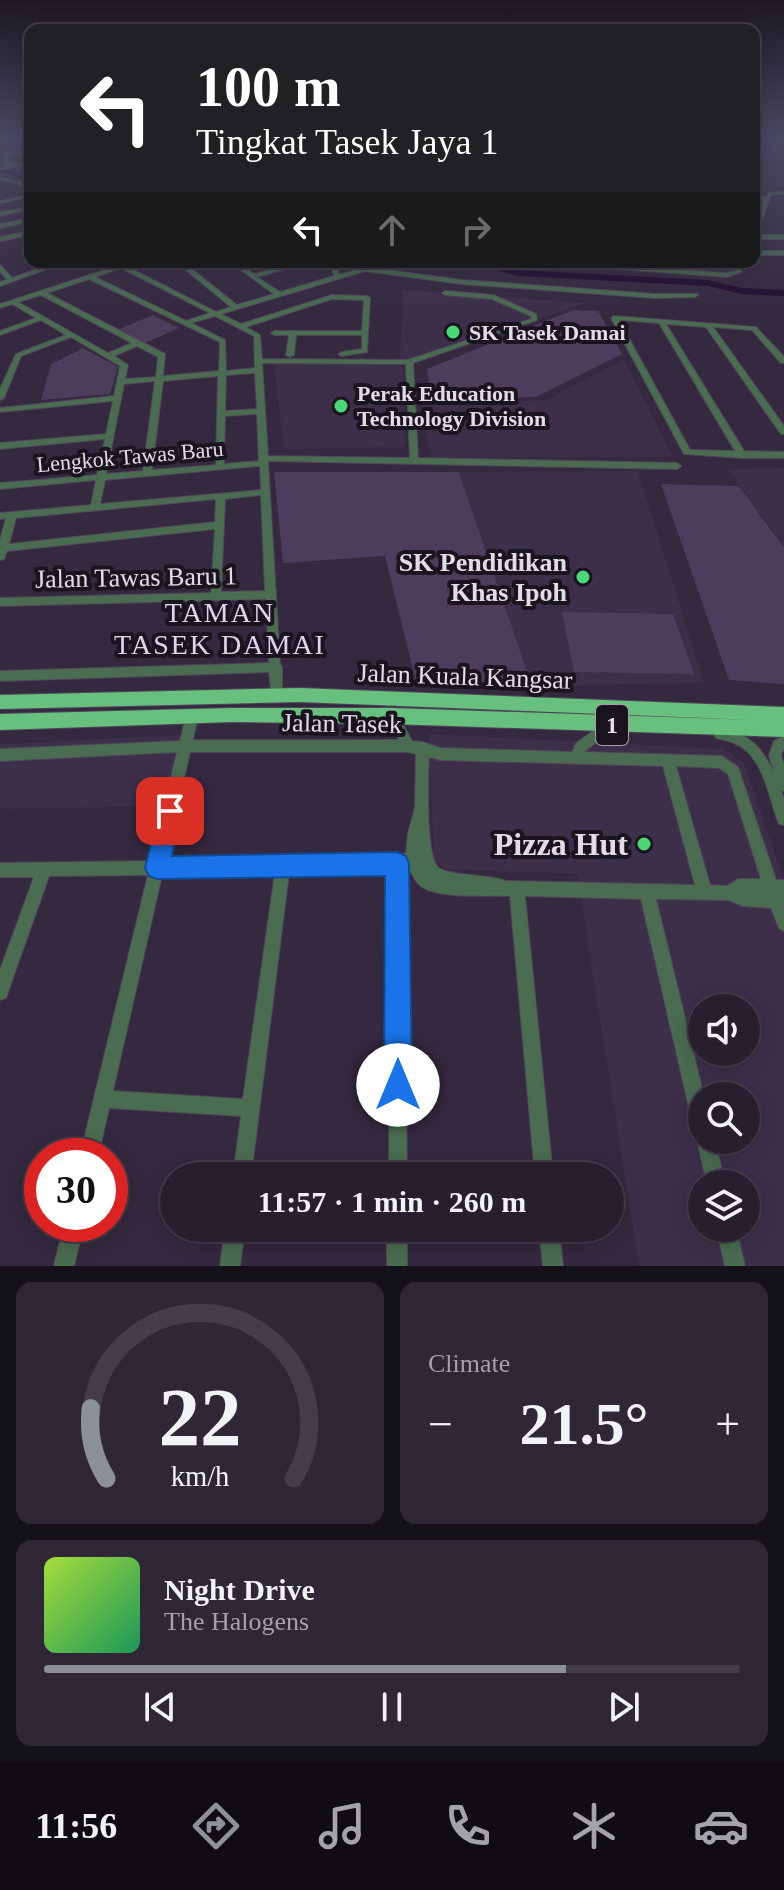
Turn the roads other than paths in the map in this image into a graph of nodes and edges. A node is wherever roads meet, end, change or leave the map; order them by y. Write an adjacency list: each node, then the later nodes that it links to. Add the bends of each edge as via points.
1 (24, 197): 4 (street)
2 (760, 198): 3 (street)
3 (767, 198): 6 (street)
4 (1, 201)
5 (24, 209): 7 (street)
6 (762, 212): 8 (street)
7 (0, 214)
8 (760, 218)
9 (24, 221): 10 (street)
10 (0, 226)
11 (760, 235): 13 (street)
12 (24, 236): 14 (street)
13 (784, 237)
14 (0, 239)
15 (760, 253): 16 (street)
16 (784, 253)
17 (0, 267): 34 (street)
18 (46, 268): 34 (street)
19 (107, 268): 31 (street)
20 (124, 268): 43 (street)
21 (186, 268): 42 (street)
22 (242, 268): 32 (street)
23 (283, 268): 32 (street)
24 (335, 268): 33 (street)
25 (368, 268): 30 (street)
26 (684, 268): 29 (street, via 731,275)
27 (690, 268): 28 (street)
28 (722, 268)
29 (740, 268)
30 (365, 269): 33 (street); 39 (street, via 462,282)
31 (88, 276): 36 (street); 46 (street)
32 (253, 276): 38 (street)
33 (337, 277): 38 (street)
34 (10, 280): 35 (street)
35 (0, 284)
36 (41, 292): 40 (street); 54 (street)
37 (445, 293): 59 (street, via 493,297 534,315 534,320)
38 (278, 294): 42 (street)
39 (695, 295)
40 (13, 302): 41 (street); 44 (street)
41 (0, 306)
42 (234, 306): 43 (street)
43 (213, 312): 46 (street); 47 (street)
44 (41, 318): 49 (street); 53 (street)
45 (661, 321): 48 (street); 71 (street); 71 (street, via 616,316 684,450)
46 (185, 323): 60 (street, via 223,341)
47 (242, 326): 52 (street, via 348,296 369,301); 58 (street, via 257,333)
48 (709, 326): 57 (street, via 754,328); 68 (street)
49 (0, 333)
50 (274, 333): 51 (street)
51 (293, 333): 52 (street); 55 (street)
52 (366, 333): 55 (street, via 362,353)
53 (71, 335): 56 (street); 63 (street, via 18,355)
54 (138, 343): 56 (street); 61 (street, via 162,356)
55 (290, 355): 58 (street)
56 (108, 356): 62 (street, via 124,365)
57 (784, 361)
58 (259, 362): 59 (street); 60 (street); 66 (street)
59 (409, 362): 74 (street)
60 (222, 373): 61 (street); 67 (street)
61 (159, 378): 62 (street); 77 (street)
62 (121, 382): 64 (street)
63 (0, 398)
64 (117, 398): 65 (street); 69 (street)
65 (0, 410)
66 (261, 411): 67 (street); 73 (street)
67 (221, 414): 75 (street)
68 (784, 432)
69 (110, 436): 70 (street); 78 (street)
70 (0, 446)
71 (742, 455): 72 (street)
72 (784, 455)
73 (264, 460): 74 (street, Lengkok Tawas Baru); 75 (street, Lengkok Tawas Baru); 80 (street)
74 (414, 462): 76 (street, Lengkok Tawas Baru)
75 (220, 465): 77 (street, Lengkok Tawas Baru)
76 (677, 466)
77 (147, 473): 78 (street, Lengkok Tawas Baru)
78 (101, 477): 79 (street, Lengkok Tawas Baru); 82 (street)
79 (0, 486)
80 (266, 492): 81 (street); 87 (street)
81 (221, 496): 82 (street); 85 (street)
82 (95, 507): 83 (street)
83 (12, 515): 84 (street); 86 (street)
84 (0, 516)
85 (220, 525): 86 (street); 88 (street)
86 (2, 553)
87 (272, 595): 88 (street, Jalan Tawas Baru 1); 90 (street)
88 (216, 597): 89 (street, Jalan Tawas Baru 1)
89 (0, 602)
90 (276, 667): 91 (street); 93 (street)
91 (0, 676)
92 (229, 695): 93 (highway, Jalan Kuala Kangsar / 1); 94 (highway, Jalan Kuala Kangsar / 1); 98 (highway)
93 (276, 695): 96 (highway, Jalan Kuala Kangsar / 1); 97 (highway, via 258,708); 100 (highway, via 290,707 429,711)
94 (58, 700): 95 (highway, Jalan Kuala Kangsar / 1); 98 (highway, via 77,707 167,705)
95 (0, 702)
96 (784, 714)
97 (231, 715): 98 (highway, Jalan Kuala Kangsar / 1); 99 (highway, Jalan Kuala Kangsar / 1)
98 (192, 716): 101 (highway, Jalan Kuala Kangsar / 1); 106 (street)
99 (392, 716): 100 (highway, Jalan Kuala Kangsar / 1); 107 (street)
100 (439, 716): 102 (highway, Jalan Kuala Kangsar / 1)
101 (0, 722)
102 (610, 724): 103 (highway, Jalan Kuala Kangsar / 1); 110 (street, via 580,747)
103 (676, 726): 104 (highway, Jalan Kuala Kangsar / 1); 114 (street, via 687,733 728,734 750,745 762,761)
104 (784, 729)
105 (784, 741): 112 (street, via 775,755)
106 (186, 746): 107 (street, Jalan Tasek); 109 (street, Jalan Tasek); 117 (street)
107 (408, 746): 108 (street, Jalan Tasek)
108 (423, 748): 110 (street, Jalan Tasek, via 440,754); 113 (street)
109 (0, 755)
110 (576, 758): 111 (street, Jalan Tasek)
111 (668, 760): 122 (street); 123 (street, Jalan Tasek, via 729,765)
112 (784, 785)
113 (421, 810): 115 (street); 120 (street, via 425,863 433,873 481,879)
114 (784, 819)
115 (405, 860): 116 (street); 120 (street, via 423,882 438,887); 131 (street)
116 (283, 866): 117 (street); 128 (street)
117 (157, 868): 118 (street); 127 (street)
118 (44, 869): 119 (street); 125 (street)
119 (0, 870)
120 (517, 891): 121 (street); 132 (street)
121 (647, 892): 122 (street); 126 (street)
122 (705, 893): 123 (street, via 743,899)
123 (779, 894): 124 (street)
124 (784, 923)
125 (0, 992)
126 (692, 1082)
127 (103, 1099): 128 (street); 129 (street)
128 (251, 1108): 130 (street)
129 (93, 1138)
130 (244, 1162)
131 (398, 1162)
132 (543, 1162)
133 (70, 1242): 138 (street)
134 (233, 1242): 139 (street)
135 (397, 1242): 140 (street)
136 (550, 1242): 141 (street)
137 (729, 1242): 142 (street)
138 (64, 1266)
139 (230, 1266)
140 (397, 1266)
141 (553, 1266)
142 (735, 1266)

